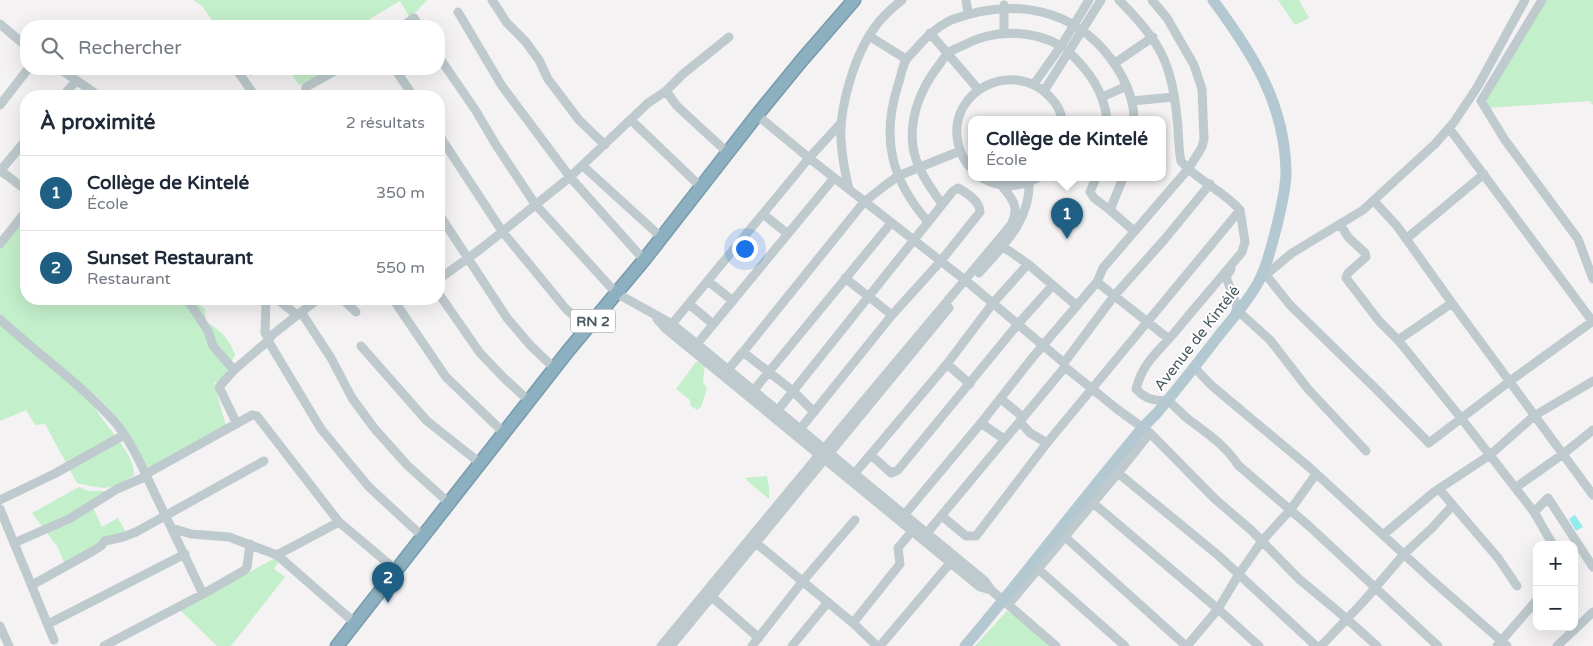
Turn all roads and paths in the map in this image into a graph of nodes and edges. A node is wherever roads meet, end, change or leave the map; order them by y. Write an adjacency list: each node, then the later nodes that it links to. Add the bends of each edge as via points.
1 (492, 0): 58 (street, via 539,60 579,120)
2 (854, 0): 50 (highway, RN 2)
3 (902, 0): 21 (street, via 889,10)
4 (966, 0): 15 (street)
5 (1089, 0): 17 (street)
6 (1101, 0): 18 (street)
7 (1119, 0): 23 (street)
8 (1152, 0): 66 (street, via 1187,52 1202,89 1204,139)
9 (1213, 0): 109 (main road, Avenue de Kintélé, via 1262,74 1282,138 1285,187)
10 (1525, 0): 56 (street, via 1478,86)
11 (1542, 0): 110 (street, via 1482,101 1505,140 1578,239)
12 (1024, 3): 13 (street); 17 (street)
13 (1004, 5): 15 (street); 19 (street)
14 (458, 12): 70 (street, via 502,86)
15 (968, 12): 20 (street)
16 (0, 24): 24 (street)
17 (1074, 24): 18 (street); 25 (street)
18 (1082, 30): 25 (street); 28 (street)
19 (1004, 32): 25 (street, via 1025,34); 26 (street, via 968,42)
20 (930, 33): 26 (street); 27 (street)
21 (869, 36): 27 (street); 55 (street, via 851,77)
22 (729, 37): 44 (street)
23 (1153, 38): 28 (street); 47 (street, via 1168,67)
24 (20, 41)
25 (1064, 48): 36 (street); 45 (street); 46 (street, via 1087,70)
26 (948, 54): 38 (street); 65 (street, via 922,93 912,125 913,148)
27 (906, 59): 69 (street, via 890,118 892,155)
28 (1115, 63): 37 (street)
29 (445, 67): 84 (street)
30 (23, 75): 49 (street)
31 (68, 75): 35 (street)
32 (240, 75): 41 (street)
33 (327, 75): 42 (street)
34 (399, 75): 43 (street)
35 (76, 81): 39 (street); 40 (street)
36 (1034, 84): 38 (street, via 1005,79); 45 (street)
37 (1126, 86): 46 (street); 48 (street)
38 (978, 89): 61 (street, via 958,117 956,134)
39 (68, 90)
40 (90, 90)
41 (251, 90)
42 (306, 90)
43 (409, 90)
44 (666, 91): 54 (street, via 648,103); 60 (street, via 682,111)
45 (1044, 91): 51 (street, via 1055,102)
46 (1102, 97): 52 (street)
47 (1174, 97): 48 (street); 66 (street, via 1181,161)
48 (1132, 101): 53 (street)
49 (0, 105)
50 (757, 115): 60 (highway, RN 2); 62 (street)
51 (1060, 116)
52 (1107, 116)
53 (1134, 116)
54 (632, 120): 58 (street); 80 (street)
55 (841, 122): 62 (street); 81 (street, via 842,152)
56 (1449, 128): 68 (street); 82 (street)
57 (445, 143): 94 (street)
58 (606, 145): 64 (street)
59 (20, 147): 67 (street)
60 (728, 152): 80 (highway, RN 2)
61 (960, 152): 63 (street); 65 (street)
62 (809, 158): 71 (street); 88 (street)
63 (968, 163)
64 (583, 166): 70 (street); 97 (street)
65 (920, 168): 69 (street); 85 (street)
66 (1189, 168): 77 (street); 95 (street)
67 (0, 171): 78 (street)
68 (1484, 174): 98 (street); 137 (street)
69 (898, 176): 83 (street); 90 (street, via 911,201)
70 (570, 177): 84 (street); 104 (street)
71 (834, 178): 81 (street); 96 (street)
72 (990, 181): 79 (street)
73 (1030, 181): 79 (street, via 1012,186)
74 (1033, 181): 101 (street, via 1020,222)
75 (1095, 181): 86 (street, via 1090,194)
76 (1122, 181): 86 (street)
77 (1210, 184): 87 (street); 117 (street)
78 (20, 185)
79 (1001, 185): 112 (street, via 1015,204 1016,216)
80 (701, 187): 97 (highway, RN 2)
81 (849, 189): 83 (street)
82 (1374, 201): 93 (street); 98 (street)
83 (864, 202): 92 (street); 148 (street)
84 (535, 204): 94 (street); 115 (street)
85 (942, 204): 90 (street); 105 (street, via 958,188 981,209)
86 (1110, 210): 95 (street)
87 (1240, 210): 102 (street, via 1246,242); 136 (street)
88 (763, 214): 96 (street); 111 (street)
89 (20, 219): 100 (street)
90 (928, 222): 99 (street)
91 (445, 223): 103 (street)
92 (890, 223): 99 (street); 108 (street)
93 (1340, 224): 109 (street, via 1292,253); 144 (street, via 1366,256 1346,278)
94 (502, 231): 103 (street); 141 (street, via 566,309)
95 (1134, 231): 113 (street, via 1103,268)
96 (788, 234): 118 (street)
97 (661, 237): 104 (highway, RN 2)
98 (1406, 239): 122 (street)
99 (914, 241): 105 (street); 116 (street)
100 (0, 244)
101 (1002, 246): 106 (street); 112 (street)
102 (1242, 252): 133 (street, via 1226,277 1237,306); 142 (street)
103 (468, 258): 107 (street); 152 (street, via 507,318)
104 (644, 260): 115 (highway, RN 2)
105 (940, 262): 112 (street); 134 (street)
106 (1028, 264): 114 (street); 120 (street)
107 (445, 275)
108 (845, 278): 116 (street); 155 (street)
109 (1263, 278): 133 (main road, Avenue de Kintélé); 168 (street, via 1428,443)
110 (1593, 279)
111 (708, 281): 118 (street); 121 (street)
112 (967, 282): 120 (street); 180 (street)
113 (1097, 282): 117 (street); 129 (street)
114 (1053, 285): 129 (street); 140 (street)
115 (616, 293): 131 (street); 141 (highway, RN 2)
116 (868, 296): 134 (street); 161 (street)
117 (1114, 296): 136 (street); 150 (street)
118 (733, 300): 139 (street)
119 (445, 302): 164 (street, via 480,352)
120 (993, 303): 140 (street); 149 (street)
121 (689, 304): 138 (street); 139 (street)
122 (1452, 304): 144 (street); 156 (street)
123 (191, 305): 153 (street, via 214,346)
124 (266, 305): 143 (street, via 265,333)
125 (285, 305): 132 (street)
126 (310, 305): 132 (street)
127 (348, 305): 130 (street)
128 (397, 305): 175 (street, via 446,377)
129 (1077, 306): 147 (street)
130 (356, 312)
131 (652, 313): 138 (street); 154 (street, via 666,329)
132 (299, 314): 143 (street); 194 (street, via 331,358 352,398 374,428)
133 (1236, 314): 151 (main road, Avenue de Kintélé); 179 (street, via 1270,340 1308,389)
134 (892, 316): 166 (street)
135 (0, 319): 176 (street, via 76,384)
136 (1147, 321): 142 (street); 159 (street)
137 (1593, 322): 156 (street)
138 (672, 324): 145 (street)
139 (713, 324): 145 (street)
140 (1018, 324): 147 (street); 158 (street)
141 (587, 327): 152 (highway, RN 2)
142 (1169, 339): 163 (street, via 1142,369 1136,388 1148,398 1159,402)
143 (269, 340): 153 (street); 209 (street, via 321,429 369,487)
144 (1398, 340): 168 (street)
145 (697, 344): 154 (street)
146 (361, 346): 185 (street, via 427,421)
147 (1043, 346): 150 (street); 162 (street)
148 (743, 352): 154 (street); 155 (street)
149 (947, 364): 158 (street); 182 (street)
150 (1065, 365): 159 (street); 169 (street)
151 (1194, 367): 163 (main road, Avenue de Kintélé); 188 (street)
152 (555, 369): 164 (highway, RN 2)
153 (234, 370): 171 (street, via 219,387)
154 (725, 372): 160 (street); 180 (street)
155 (768, 372): 160 (street); 161 (street)
156 (1510, 381): 167 (street); 168 (street)
157 (1593, 381): 167 (street)
158 (970, 384): 182 (street, via 898,470 891,473)
159 (1093, 388): 173 (street); 178 (street)
160 (754, 390): 165 (street)
161 (793, 391): 165 (street); 166 (street)
162 (1001, 399): 169 (street); 170 (street)
163 (1168, 400): 173 (main road, Avenue de Kintélé); 198 (street, via 1221,443 1238,465)
164 (528, 401): 175 (highway, RN 2)
165 (778, 410): 172 (street)
166 (814, 412): 172 (street)
167 (1534, 416): 181 (street); 183 (street)
168 (1461, 418): 183 (street)
169 (1022, 420): 177 (street); 178 (street, via 1030,433)
170 (981, 423): 177 (street); 202 (street)
171 (237, 424): 189 (street); 204 (street, via 256,416)
172 (801, 428): 180 (street)
173 (1146, 430): 187 (street); 211 (street); 232 (main road, Avenue de Kintélé)
174 (1593, 430): 181 (street)
175 (504, 433): 185 (highway, RN 2)
176 (124, 435): 189 (street); 193 (street)
177 (1004, 440): 201 (street)
178 (1047, 443): 201 (street, via 976,536 966,536)
179 (1366, 451)
180 (825, 453): 186 (street); 202 (street); 214 (street); 247 (street)
181 (1563, 454): 190 (street); 192 (street)
182 (871, 455): 186 (street)
183 (1490, 455): 190 (street); 191 (street)
184 (264, 461): 200 (street)
185 (480, 463): 194 (highway, RN 2)
186 (855, 473): 202 (street)
187 (1118, 473): 195 (street); 223 (street)
188 (1316, 474): 198 (street); 208 (street)
189 (146, 475): 200 (street); 213 (street, via 69,518)
190 (1515, 488): 199 (street)
191 (1439, 489): 196 (street); 208 (street)
192 (1593, 495)
193 (0, 500)
194 (448, 503): 209 (highway, RN 2)
195 (1093, 503): 210 (street); 234 (street)
196 (1452, 506): 217 (street); 226 (street, via 1498,558)
197 (0, 509): 213 (street)
198 (1291, 509): 211 (street); 227 (street)
199 (1534, 512): 212 (street); 220 (street, via 1548,498)
200 (166, 515): 205 (street); 225 (street, via 136,532 105,541)
201 (942, 516): 207 (street)
202 (902, 518): 206 (street); 207 (street)
203 (855, 520): 224 (street)
204 (339, 522): 218 (street); 222 (street)
205 (172, 528): 215 (street, via 191,534 230,536); 216 (street)
206 (912, 531): 219 (street); 238 (street, via 898,548 900,564)
207 (927, 534): 228 (street, via 985,581)
208 (1383, 535): 217 (street)
209 (422, 536): 222 (highway, RN 2)
210 (1064, 536): 221 (street); 254 (street)
211 (1262, 541): 223 (street); 236 (street, via 1299,579)
212 (1551, 541)
213 (14, 543): 225 (street)
214 (756, 543): 224 (street); 230 (street)
215 (250, 544): 218 (street); 229 (street, via 245,570)
216 (184, 554): 229 (street); 239 (street)
217 (1404, 554): 227 (street); 243 (street)
218 (277, 555): 237 (street)
219 (951, 562): 228 (street, via 980,586); 250 (street)
220 (1593, 567)
221 (1037, 568): 232 (street); 253 (street)
222 (396, 570): 237 (highway, RN 2)
223 (1239, 574): 234 (street); 256 (street)
224 (802, 582): 231 (street); 242 (street)
225 (32, 585): 239 (street)
226 (1517, 586)
227 (1375, 588): 236 (street); 259 (street)
228 (991, 590): 232 (street)
229 (203, 594): 245 (street)
230 (711, 596): 242 (street); 248 (street)
231 (828, 602): 238 (street); 249 (street)
232 (1006, 603): 251 (main road, Avenue de Kintélé); 252 (street)
233 (1533, 605): 243 (street)
234 (1218, 609): 254 (street); 255 (street)
235 (1593, 612): 260 (street)
236 (1347, 618): 257 (street); 258 (street)
237 (355, 623): 246 (highway, RN 2)
238 (853, 623): 250 (street)
239 (48, 624): 241 (street)
240 (0, 626): 244 (street)
241 (54, 640)
242 (755, 642)
243 (1502, 644)
244 (9, 646)
245 (104, 646)
246 (337, 646)
247 (661, 646)
248 (671, 646)
249 (792, 646)
250 (879, 646)
251 (965, 646)
252 (1056, 646)
253 (1125, 646)
254 (1187, 646)
255 (1259, 646)
256 (1316, 646)
257 (1321, 646)
258 (1377, 646)
259 (1438, 646)
260 (1557, 646)

